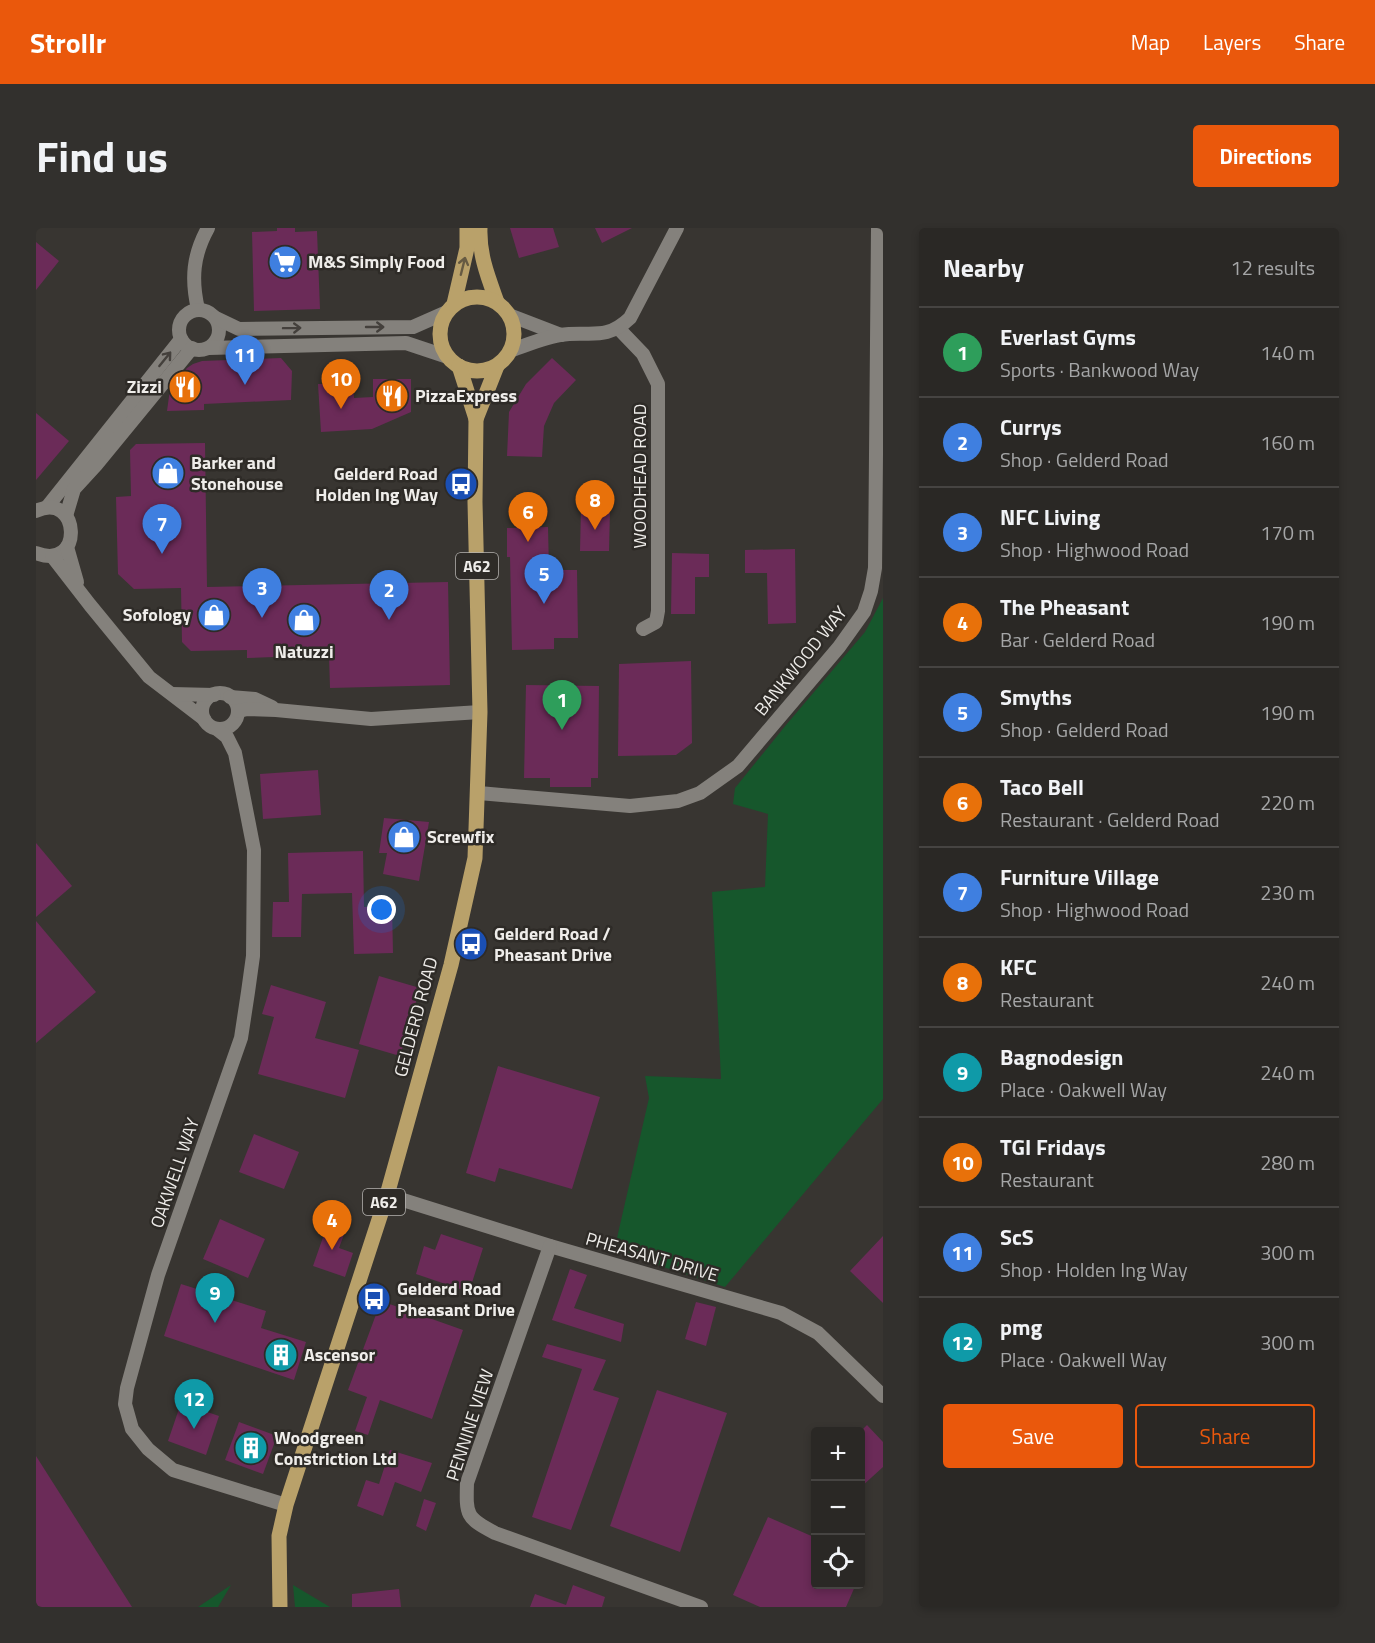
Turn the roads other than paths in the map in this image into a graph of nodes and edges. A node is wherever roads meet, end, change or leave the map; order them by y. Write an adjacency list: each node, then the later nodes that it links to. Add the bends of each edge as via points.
1 (208, 228): 8 (street, via 193,265)
2 (467, 228): 7 (main road, GELDERD ROAD / A62, one-way to 2, via 467,248)
3 (480, 228): 6 (main road, via 484,266)
4 (676, 228): 12 (street, via 630,318)
5 (878, 228): 39 (street, BANKWOOD WAY, via 874,568 864,612 738,766 700,793 678,801 630,806)
6 (497, 302): 7 (main road, via 469,297); 9 (main road)
7 (451, 308): 11 (street, one-way to 7, via 414,327); 18 (main road, GELDERD ROAD / A62, via 441,323 440,335 442,347)
8 (198, 309): 10 (street); 14 (street, via 182,320 179,333)
9 (509, 315): 13 (street); 17 (main road, via 515,330)
10 (216, 318): 11 (street, one-way to 11, via 239,329); 16 (street, via 220,331)
11 (337, 327): 15 (street, via 338,338)
12 (619, 329): 13 (street); 29 (street, WOODHEAD ROAD, via 643,354 658,384 658,611 656,622)
13 (561, 335): 17 (street)
14 (186, 344): 16 (street); 21 (street); 22 (street, one-way to 14)
15 (362, 344): 16 (street); 18 (street, via 406,343)
16 (209, 348)
17 (510, 351): 19 (main road, GELDERD ROAD / A62)
18 (453, 362): 19 (main road, via 478,371); 20 (main road, GELDERD ROAD / A62)
19 (496, 366): 20 (main road, GELDERD ROAD / A62)
20 (476, 419): 34 (main road, GELDERD ROAD / A62)
21 (125, 430): 22 (street, via 102,444); 24 (street, via 74,489)
22 (99, 442): 23 (street)
23 (41, 509): 24 (street, via 54,508)
24 (66, 516): 25 (street, via 72,531)
25 (66, 547): 27 (street); 28 (street)
26 (36, 553): 27 (street)
27 (52, 556): 28 (street)
28 (79, 589): 30 (street, via 149,677)
29 (643, 629)
30 (172, 694): 31 (street); 36 (street)
31 (214, 695): 32 (street); 36 (street, via 203,707)
32 (230, 697): 33 (street, via 255,699); 35 (street)
33 (276, 710): 34 (street, via 371,719); 35 (street, via 248,709)
34 (480, 712): 39 (main road, GELDERD ROAD / A62)
35 (237, 716): 37 (street, via 228,727); 38 (street, OAKWELL WAY)
36 (204, 719): 37 (street)
37 (217, 729): 38 (street, OAKWELL WAY, via 227,737)
38 (235, 753): 43 (street, OAKWELL WAY, via 254,850 253,956 241,1038 159,1275 124,1404 132,1429 173,1470)
39 (479, 794): 40 (main road, GELDERD ROAD / A62, via 475,858 451,965)
40 (387, 1195): 41 (street, PHEASANT DRIVE); 43 (main road, GELDERD ROAD / A62)
41 (550, 1246): 42 (street, PHEASANT DRIVE, via 780,1313 818,1333); 44 (street, PENNINE VIEW, via 467,1483 468,1515 495,1533)
42 (883, 1396)
43 (286, 1505): 45 (main road, GELDERD ROAD / A62, via 279,1536)
44 (694, 1606)
45 (280, 1607)

